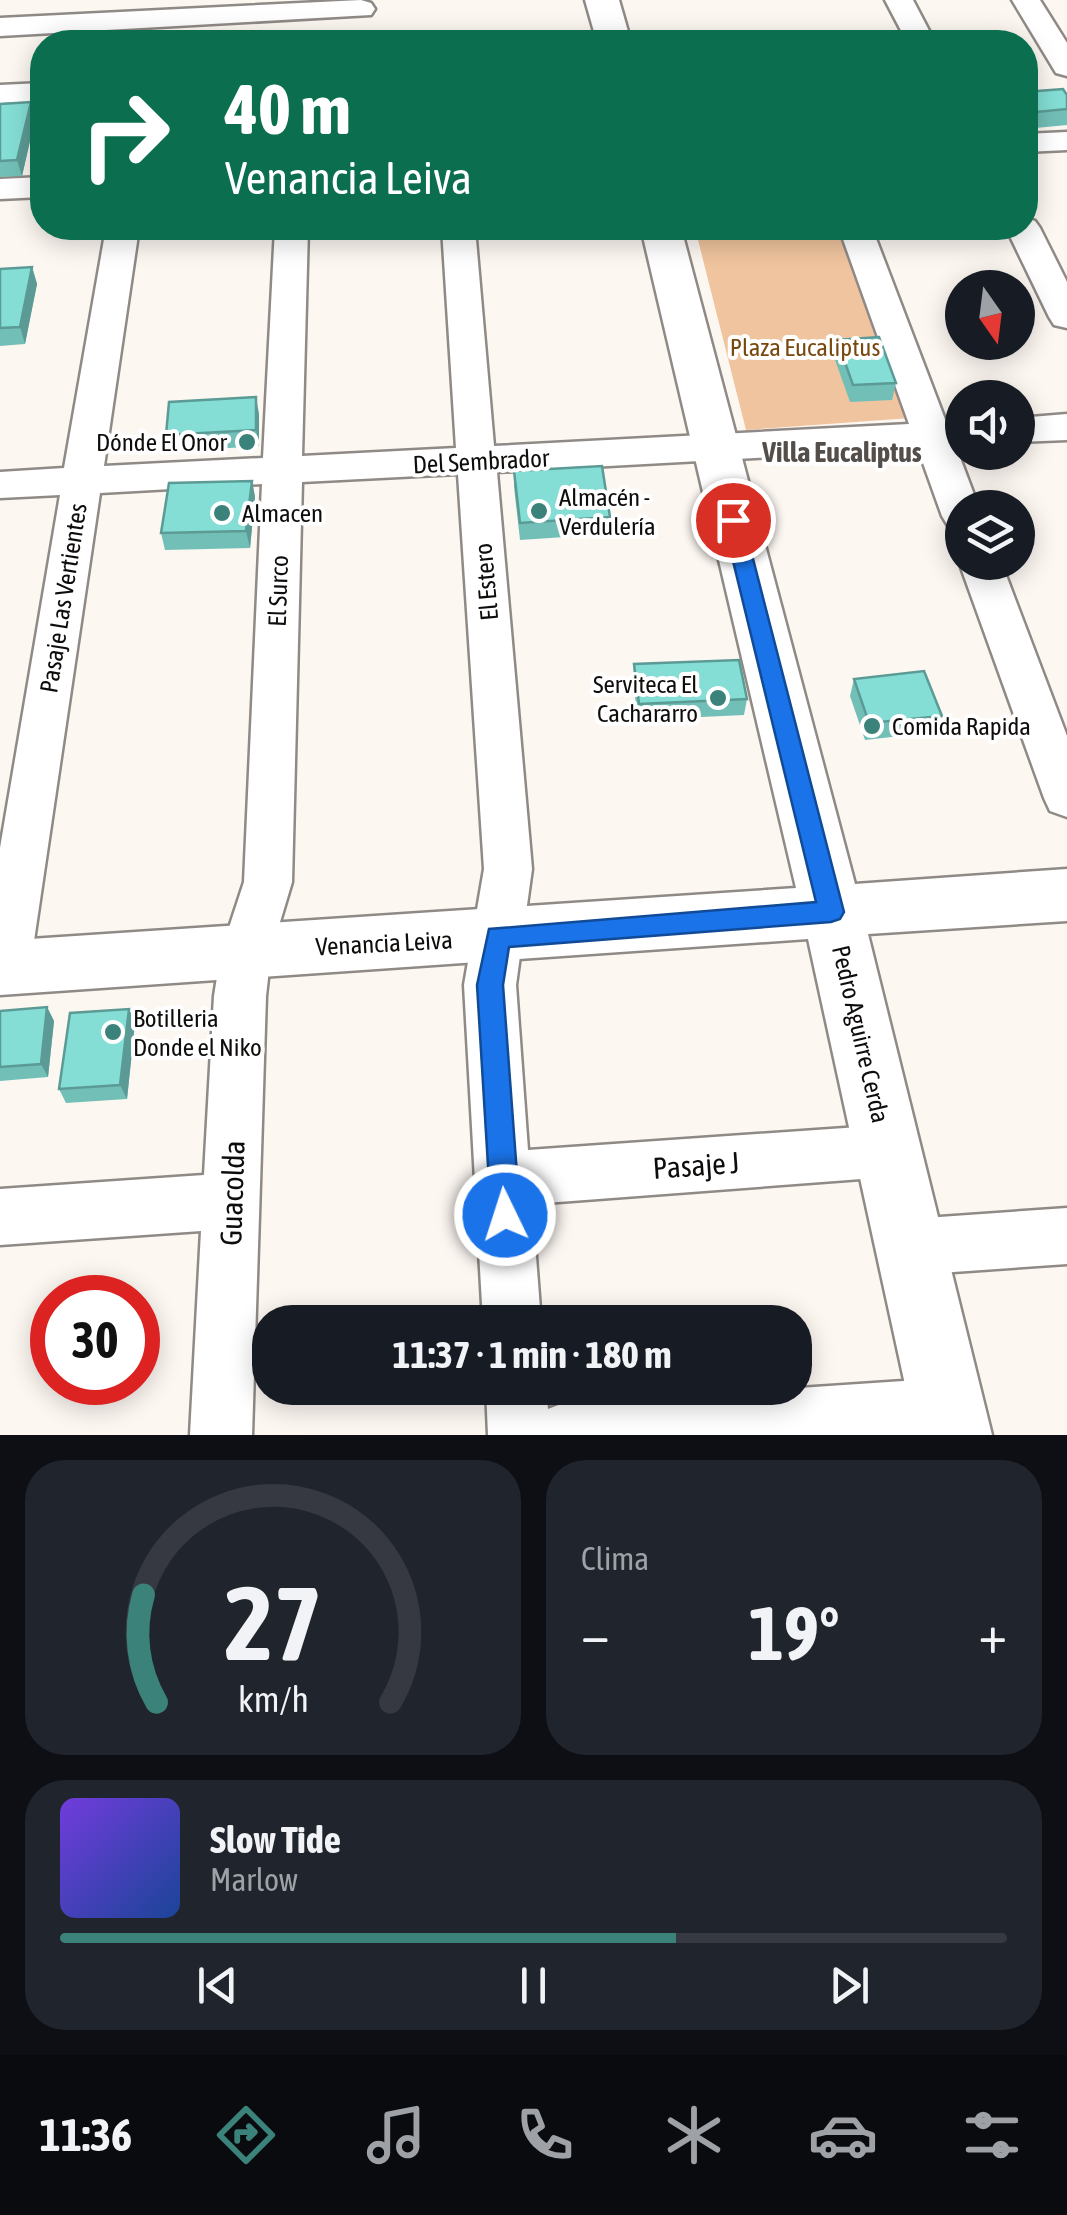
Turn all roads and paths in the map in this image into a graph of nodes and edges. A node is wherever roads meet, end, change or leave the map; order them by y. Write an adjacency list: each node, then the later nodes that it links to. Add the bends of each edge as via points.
1 (6, 0): 6 (street)
2 (602, 0): 8 (street)
3 (899, 0): 9 (street)
4 (1026, 0): 10 (street)
5 (361, 5): 6 (street); 7 (street)
6 (0, 26)
7 (362, 30)
8 (611, 30)
9 (915, 30)
10 (1067, 67)
11 (30, 93): 12 (street)
12 (0, 94)
13 (1067, 141): 14 (street)
14 (1038, 143)
15 (30, 187): 16 (street)
16 (0, 188)
17 (120, 240): 31 (street, Pasaje Las Vertientes)
18 (291, 240): 30 (street, El Surco)
19 (459, 240): 29 (street, El Estero)
20 (664, 240): 28 (street, Pedro Aguirre Cerda)
21 (861, 240): 24 (street)
22 (1029, 240): 23 (street)
23 (1067, 317)
24 (945, 428)
25 (1067, 428): 26 (street)
26 (1035, 429)
27 (945, 435): 28 (street, Del Sembrador)
28 (715, 449): 29 (street, Del Sembrador); 36 (street, Pedro Aguirre Cerda)
29 (476, 461): 30 (street, Del Sembrador); 37 (street, El Estero, via 508,869)
30 (282, 470): 31 (street, Del Sembrador); 38 (street, El Surco, via 268,882)
31 (82, 480): 32 (street, Del Sembrador); 39 (street, Pasaje Las Vertientes)
32 (0, 484)
33 (987, 580): 34 (street)
34 (1067, 798)
35 (1067, 895): 36 (street, Venancia Leiva)
36 (831, 912): 37 (street, Venancia Leiva); 40 (street, Pedro Aguirre Cerda)
37 (498, 937): 38 (street, Venancia Leiva); 41 (street, El Estero, via 490,985)
38 (246, 952): 39 (street, Venancia Leiva); 42 (street, Guacolda)
39 (2, 968)
40 (888, 1151): 41 (street, Pasaje J); 45 (street, Pedro Aguirre Cerda)
41 (503, 1179): 46 (street, El Estero)
42 (232, 1201): 43 (street); 49 (street, Guacolda)
43 (0, 1217)
44 (1067, 1236): 45 (street)
45 (911, 1248): 48 (street, Pedro Aguirre Cerda)
46 (511, 1305)
47 (517, 1405): 50 (street)
48 (951, 1422): 51 (street)
49 (221, 1435)
50 (519, 1435)
51 (561, 1435)

